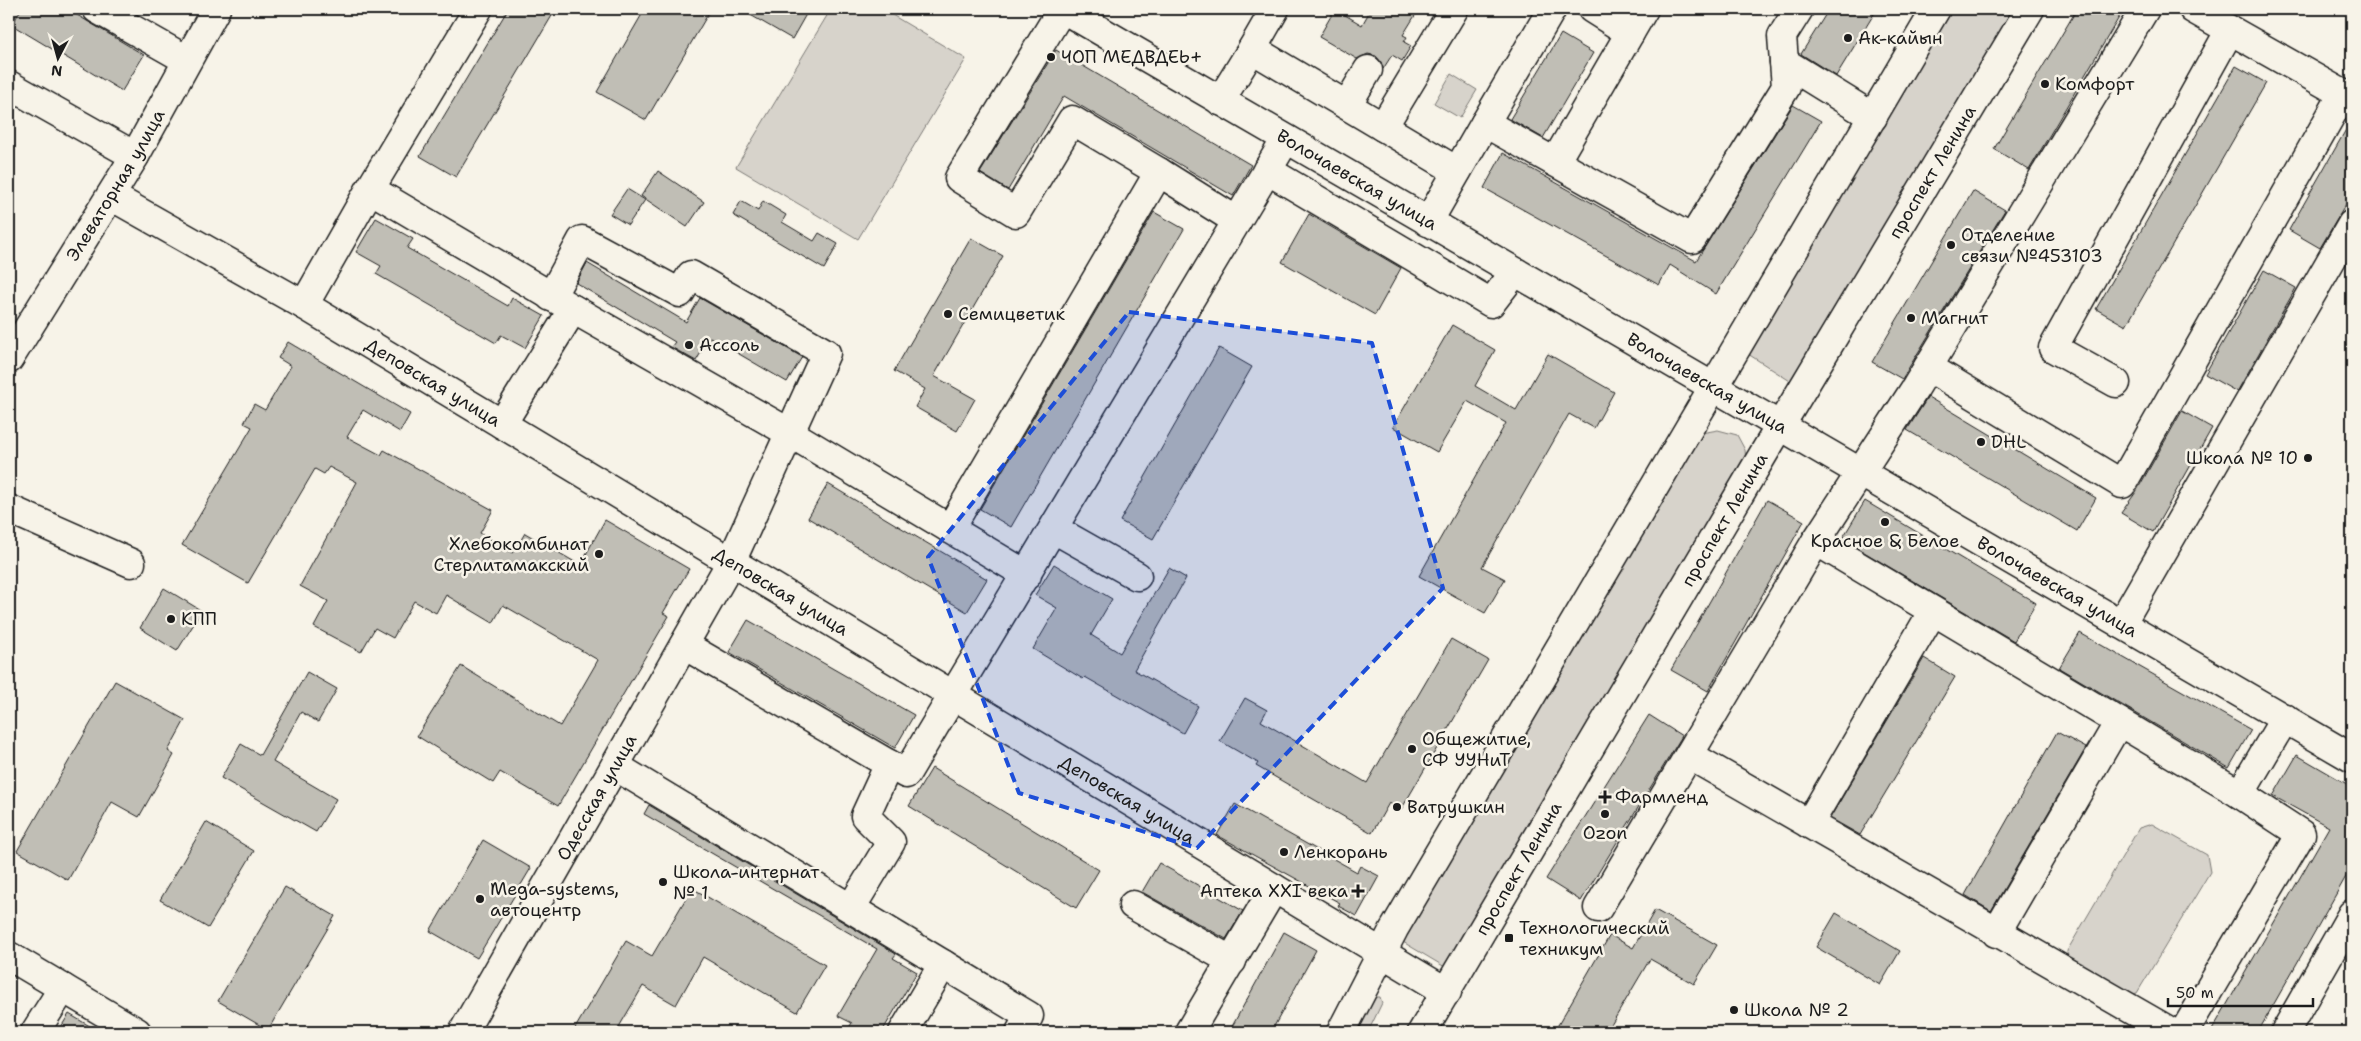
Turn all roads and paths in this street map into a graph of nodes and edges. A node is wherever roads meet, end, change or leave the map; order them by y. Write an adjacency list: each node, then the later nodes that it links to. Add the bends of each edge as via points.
1 (97, 9): 18 (street)
2 (216, 9): 18 (street, Элеваторная улица)
3 (478, 9): 34 (street)
4 (1062, 9): 23 (street, Волочаевская улица); 33 (street, via 959,178 1016,213 1072,120)
5 (1276, 9): 17 (street)
6 (1454, 9): 27 (street)
7 (1552, 9): 26 (street)
8 (1592, 9): 16 (street)
9 (1644, 9): 16 (street)
10 (1799, 9): 19 (street, via 1782,36)
11 (1936, 9): 25 (street)
12 (2030, 9): 49 (street, проспект Ленина)
13 (2145, 9): 45 (street)
14 (2193, 9): 15 (street)
15 (2230, 30): 22 (street); 46 (street, via 2052,348)
16 (1630, 33): 30 (street)
17 (1252, 49): 23 (street); 24 (street)
18 (188, 60): 29 (street, Элеваторная улица)
19 (1784, 62): 25 (street); 30 (street, via 1786,87 1692,239)
20 (1368, 70): 24 (street)
21 (9, 85): 29 (street)
22 (2348, 96): 45 (street, via 2122,484)
23 (1220, 101): 28 (street, Волочаевская улица)
24 (1347, 106): 27 (street)
25 (1873, 118): 47 (street)
26 (1485, 123): 30 (street); 32 (street)
27 (1383, 127): 32 (street)
28 (1286, 139): 31 (street); 36 (street, Волочаевская улица)
29 (135, 156): 35 (street, Элеваторная улица)
30 (1555, 162)
31 (1267, 170): 37 (street); 40 (street)
32 (1457, 171): 38 (street)
33 (1159, 172): 37 (street); 53 (street)
34 (370, 189): 42 (street); 43 (street)
35 (111, 196): 43 (street, Деповская улица); 44 (street, Элеваторная улица)
36 (1395, 202): 38 (street, Волочаевская улица); 40 (street)
37 (1237, 221): 54 (street)
38 (1428, 222): 41 (street, Волочаевская улица)
39 (2352, 224): 61 (street)
40 (1374, 234): 41 (street, via 1491,302)
41 (1515, 272): 47 (street, Волочаевская улица)
42 (562, 303): 48 (street); 50 (street); 50 (street, Одесская улица, via 582,240 680,293 691,275 826,353)
43 (304, 305): 48 (street, Деповская улица)
44 (9, 359)
45 (1928, 367): 51 (street)
46 (2116, 383)
47 (1712, 387): 49 (street, Волочаевская улица); 78 (street)
48 (502, 424): 56 (street, Деповская улица)
49 (1780, 426): 51 (street, Волочаевская улица); 83 (street, проспект Ленина)
50 (790, 433): 53 (street); 56 (street, Одесская улица)
51 (1860, 472): 55 (street); 61 (street, Волочаевская улица)
52 (9, 508): 57 (street)
53 (950, 529): 58 (street)
54 (1054, 529): 58 (street); 59 (street)
55 (1816, 541): 60 (street); 66 (street)
56 (731, 562): 62 (street, Одесская улица); 63 (street, Деповская улица)
57 (132, 563)
58 (1026, 575): 63 (street)
59 (1137, 576)
60 (1934, 611): 65 (street); 71 (street)
61 (2121, 624): 64 (street, Волочаевская улица)
62 (684, 646): 68 (street); 69 (street, Одесская улица)
63 (954, 697): 68 (street, via 906,774); 72 (street, Деповская улица)
64 (2285, 718): 67 (street, Волочаевская улица); 70 (street)
65 (2119, 722): 70 (street); 77 (street)
66 (1689, 755): 71 (street); 75 (street)
67 (2352, 758)
68 (889, 764): 74 (street, via 865,816 891,842)
69 (615, 766): 74 (street); 86 (street, Одесская улица)
70 (2240, 794): 93 (street, via 2301,834)
71 (1809, 824): 77 (street)
72 (1274, 888): 78 (street, Деповская улица); 80 (street)
73 (1133, 905): 80 (street)
74 (852, 908): 81 (street)
75 (1598, 908)
76 (2352, 914): 94 (street)
77 (1996, 932): 92 (street)
78 (1380, 954): 83 (street, Деповская улица); 90 (street)
79 (9, 956): 82 (street)
80 (1232, 961): 89 (street)
81 (943, 964): 87 (street); 88 (street, via 1029,1016)
82 (63, 988): 84 (street); 85 (street)
83 (1446, 992): 91 (street, проспект Ленина)
84 (34, 1032)
85 (137, 1032)
86 (463, 1032)
87 (903, 1032)
88 (1020, 1032)
89 (1189, 1032)
90 (1340, 1032)
91 (1422, 1032)
92 (2171, 1032)
93 (2184, 1032)
94 (2285, 1032)

